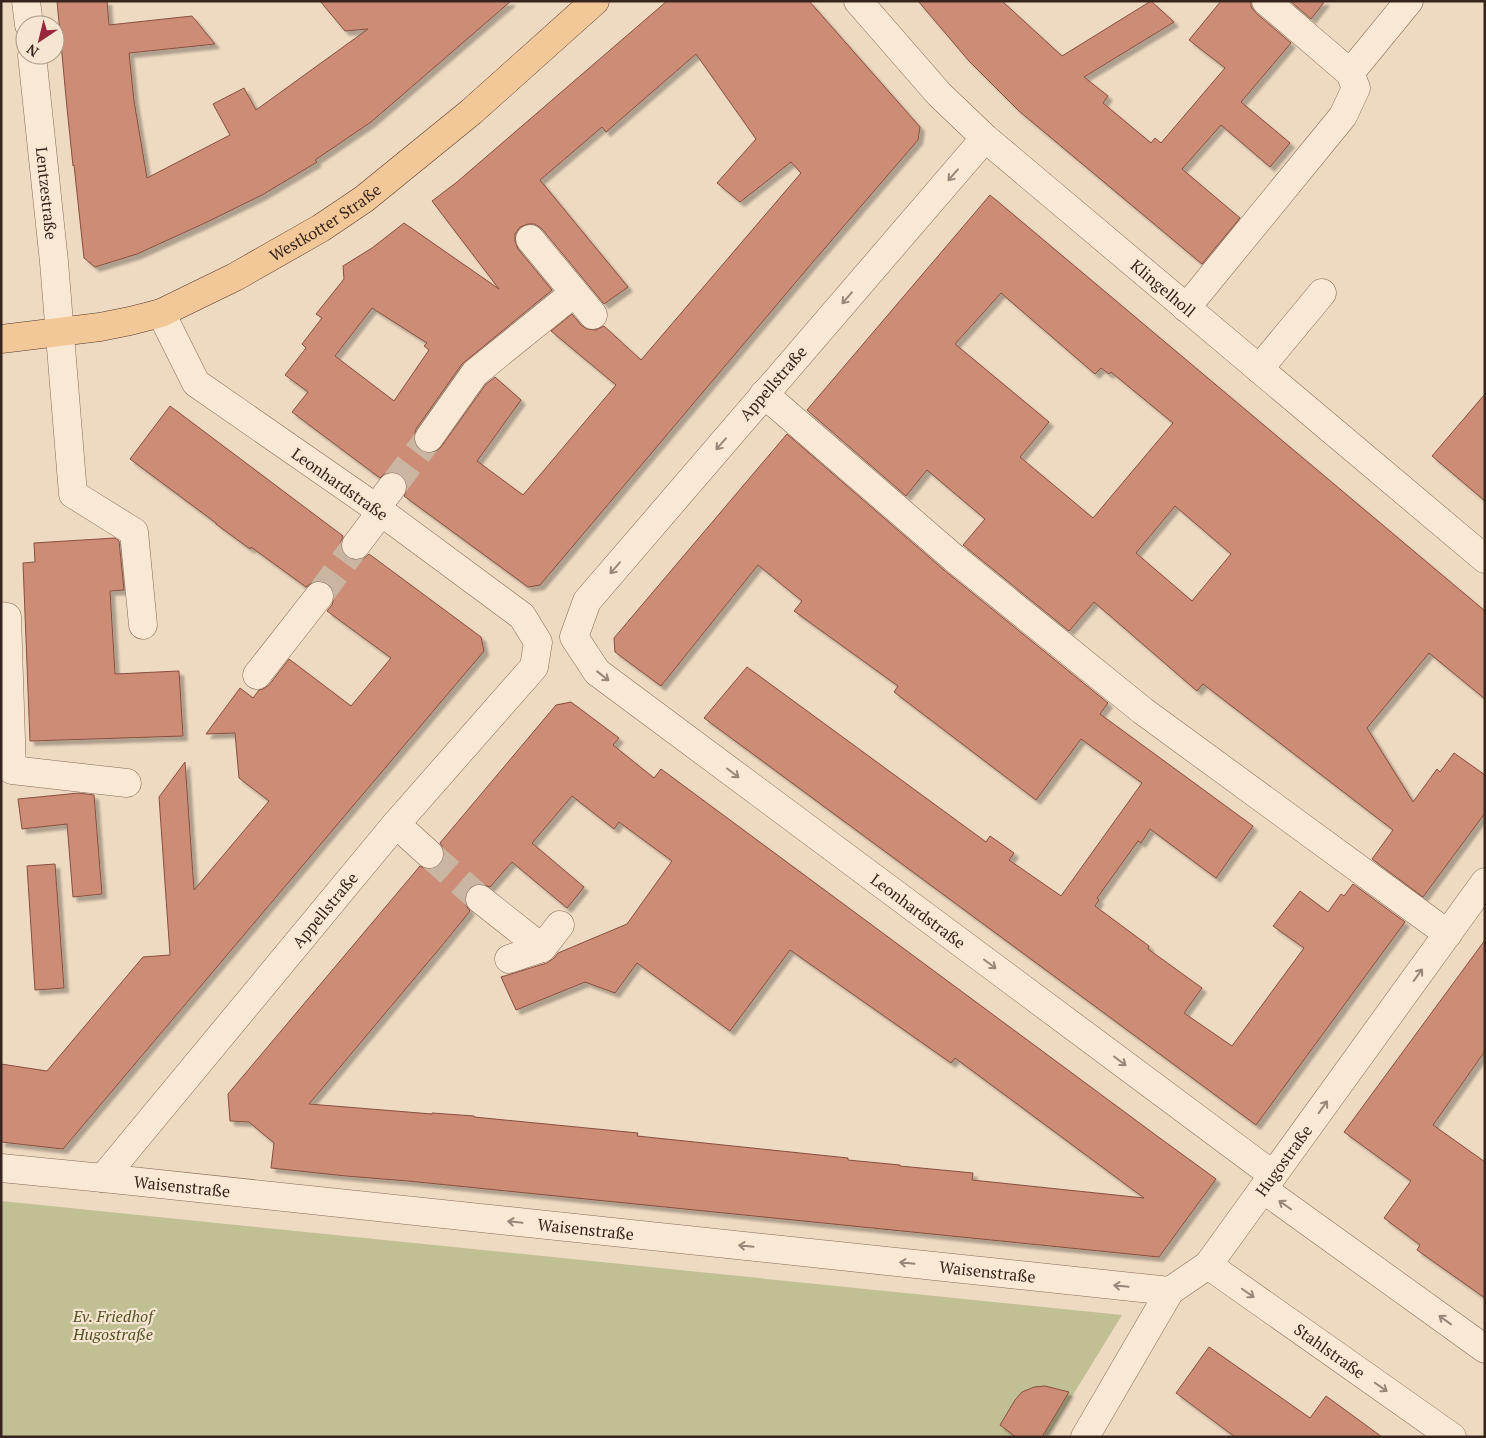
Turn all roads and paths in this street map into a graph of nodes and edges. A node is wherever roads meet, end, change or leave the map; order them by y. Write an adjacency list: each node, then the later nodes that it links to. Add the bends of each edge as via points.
1 (26, 1): 6 (street)
2 (595, 1): 14 (main road, Westkotter Straße, via 471,112 364,199 321,228 234,277)
3 (858, 1): 9 (street, Klingelholl, via 939,94)
4 (1266, 1): 8 (street)
5 (1409, 1): 8 (street)
6 (28, 15)
7 (33, 65): 16 (street, Lentzestraße)
8 (1350, 73): 13 (street, via 1356,88 1342,116)
9 (985, 138): 13 (street, Klingelholl); 19 (street, Appellstraße, one-way to 19)
10 (530, 239): 11 (street)
11 (574, 293): 15 (street); 20 (street, via 475,373)
12 (1322, 293): 18 (street)
13 (1186, 308): 18 (street, Klingelholl)
14 (161, 313): 16 (main road, Westkotter Straße); 21 (street, Leonhardstraße, via 196,383)
15 (593, 315)
16 (60, 332): 17 (main road, Westkotter Straße); 26 (street, Lentzestraße, via 73,494 134,532)
17 (1, 339)
18 (1259, 369): 23 (street, Klingelholl)
19 (764, 394): 27 (street, Appellstraße, one-way to 27, via 587,601); 36 (street, via 954,558 1143,711)
20 (429, 438)
21 (383, 502): 22 (street); 28 (street, Leonhardstraße, via 522,616)
22 (356, 545)
23 (1485, 559)
24 (320, 596): 29 (street)
25 (1, 616): 30 (street, via 7,617 12,770)
26 (143, 625)
27 (574, 637): 41 (street, Leonhardstraße, one-way to 41, via 597,672)
28 (538, 642): 31 (street, Appellstraße, via 534,667)
29 (257, 675)
30 (127, 783)
31 (396, 824): 32 (street); 40 (street, Appellstraße)
32 (429, 854)
33 (1485, 882): 36 (street, Hugostraße)
34 (480, 899): 37 (street)
35 (560, 925): 37 (street)
36 (1448, 934): 41 (street, Hugostraße, one-way to 36)
37 (542, 948): 38 (street)
38 (509, 959)
39 (1, 1168): 40 (street, Waisenstraße)
40 (103, 1178): 43 (street, Waisenstraße, one-way to 40)
41 (1268, 1182): 42 (street, Hugostraße); 44 (street, one-way to 41)
42 (1208, 1265): 43 (street, Hugostraße); 46 (street, Stahlstraße, one-way to 46)
43 (1170, 1291): 45 (street, Hugostraße)
44 (1485, 1349)
45 (1085, 1437)
46 (1452, 1437)

